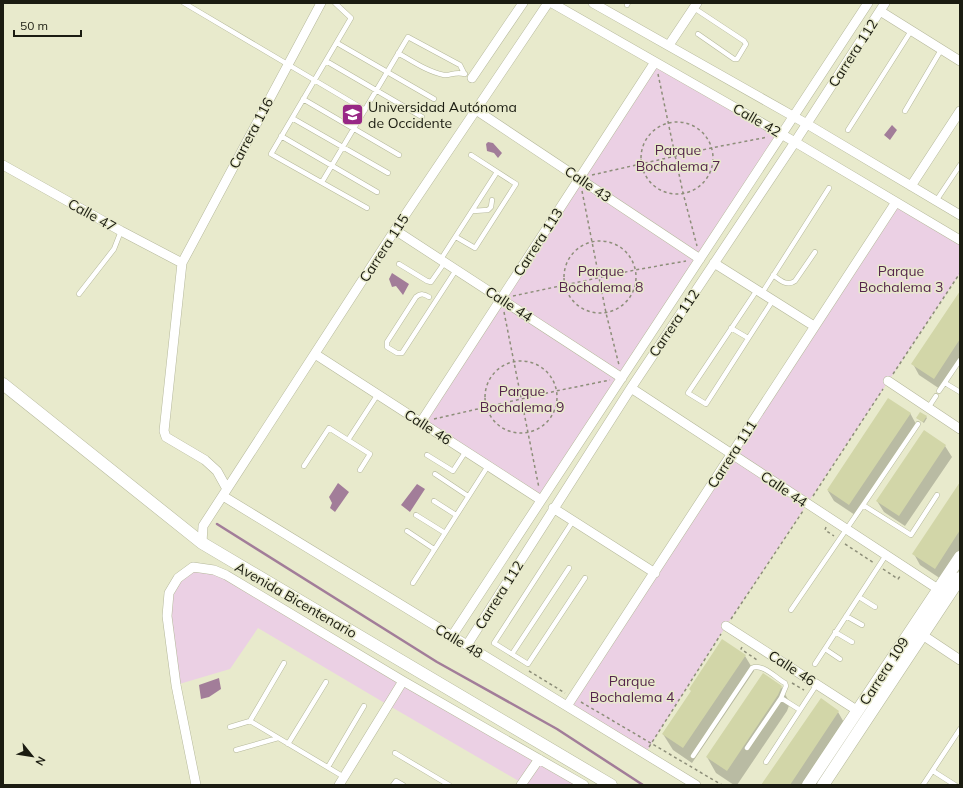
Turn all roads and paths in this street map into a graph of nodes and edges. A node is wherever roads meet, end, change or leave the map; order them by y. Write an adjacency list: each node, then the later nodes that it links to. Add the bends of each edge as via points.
1 (184, 3): 20 (lane)
2 (321, 3): 20 (street, Carrera 116)
3 (335, 3): 13 (lane, via 351,18)
4 (523, 3): 22 (street)
5 (548, 3): 28 (street, Carrera 115)
6 (552, 3): 19 (street, Calle 42)
7 (593, 3): 14 (street, Calle 42)
8 (868, 3): 32 (street, Carrera 112)
9 (696, 5): 12 (lane, via 746,44 738,58 734,59); 14 (street)
10 (882, 7): 11 (street); 35 (street, Carrera 112)
11 (911, 31): 15 (street); 37 (lane)
12 (698, 34)
13 (337, 43): 17 (lane); 21 (lane)
14 (669, 45): 32 (street, Calle 42)
15 (941, 50): 18 (street); 29 (lane)
16 (398, 53): 21 (lane); 22 (lane, via 434,73 446,76 454,72); 22 (lane, via 408,37 460,65)
17 (326, 61): 23 (lane); 24 (lane)
18 (960, 61)
19 (655, 62): 34 (path); 38 (street, Calle 42); 52 (street, Carrera 113)
20 (288, 64): 23 (lane); 73 (street, Carrera 116)
21 (387, 72): 24 (lane); 26 (lane)
22 (468, 76)
23 (315, 80): 25 (lane); 27 (lane)
24 (376, 90): 27 (lane); 31 (lane)
25 (303, 99): 33 (lane); 36 (lane)
26 (434, 99)
27 (365, 110): 36 (lane)
28 (476, 110): 52 (street, Calle 43); 64 (street, Carrera 115)
29 (905, 111)
30 (960, 111): 54 (street)
31 (422, 117)
32 (794, 117): 35 (street, Calle 42); 38 (street, Carrera 112)
33 (292, 118): 39 (lane); 41 (lane)
34 (668, 123): 42 (path, via 682,122 695,127 705,135); 45 (path); 46 (path, via 653,131 647,138)
35 (807, 124): 40 (street, Carrera 112); 54 (street, Calle 42)
36 (353, 128): 41 (lane); 43 (lane)
37 (848, 130)
38 (782, 135): 40 (street, Calle 42); 42 (path); 70 (street, Carrera 112)
39 (281, 136): 49 (lane); 53 (lane, via 271,154)
40 (796, 142): 60 (street, Calle 42); 72 (street, Carrera 112)
41 (343, 147): 49 (lane); 51 (lane)
42 (711, 148): 45 (path); 57 (path, via 709,173 699,186)
43 (400, 155)
44 (471, 155): 50 (lane)
45 (675, 156): 46 (path); 57 (path)
46 (641, 164): 52 (path); 57 (path, via 646,177 656,188 669,193)
47 (3, 165): 65 (street, Calle 47)
48 (960, 165): 59 (lane)
49 (331, 166): 53 (lane); 56 (lane)
50 (497, 172): 62 (lane); 66 (lane, via 516,184 475,248)
51 (388, 173)
52 (579, 178): 68 (path); 70 (street, Calle 43); 84 (street, Carrera 113)
53 (322, 182): 61 (lane)
54 (911, 186): 59 (street, Calle 42)
55 (829, 188): 78 (lane)
56 (377, 192)
57 (683, 193): 70 (path)
58 (492, 200): 62 (lane, via 488,210)
59 (936, 201): 63 (street, Calle 42)
60 (896, 202): 67 (street, Calle 42); 87 (street, Carrera 111)
61 (367, 208)
62 (473, 211): 66 (lane)
63 (960, 215)
64 (395, 230): 71 (street, Calle 44); 90 (street, Carrera 115)
65 (121, 231): 73 (street, Calle 47); 82 (lane, via 114,249)
66 (456, 237): 71 (lane)
67 (960, 240)
68 (592, 242): 76 (path, via 606,242 620,247 630,257); 79 (path); 80 (path, via 583,245 570,258 564,276)
69 (814, 252): 78 (lane, via 791,284)
70 (700, 259): 76 (path); 93 (street, Carrera 112)
71 (443, 261): 74 (lane, via 430,282); 75 (street, Calle 44)
72 (714, 262): 81 (street); 97 (street, Carrera 112)
73 (182, 263): 118 (street, via 164,431 166,437 205,460 217,471)
74 (399, 264)
75 (456, 270): 83 (lane, via 402,353 387,347 387,342 416,297 419,294); 84 (street, Calle 44)
76 (635, 270): 79 (path); 86 (path, via 636,282 632,294 622,306)
77 (960, 273): 94 (path)
78 (773, 275): 81 (lane)
79 (599, 277): 80 (path); 86 (path)
80 (565, 285): 84 (path); 86 (path, via 570,298 580,307 593,313)
81 (759, 291): 85 (street); 88 (lane)
82 (79, 294)
83 (429, 297)
84 (501, 299): 92 (path); 93 (street, Calle 44); 106 (street, Carrera 113)
85 (773, 300): 87 (street); 89 (lane)
86 (606, 313): 93 (path)
87 (814, 326): 112 (street, Carrera 111)
88 (731, 328): 89 (lane); 89 (lane, via 688,393 706,404)
89 (748, 338)
90 (315, 354): 101 (street, Calle 46); 118 (street, Carrera 115)
91 (960, 360): 95 (lane)
92 (513, 361): 98 (path, via 530,362 544,369 554,382); 103 (path); 104 (path, via 496,370 490,378 486,387)
93 (622, 378): 98 (path); 122 (street, Carrera 112)
94 (888, 381): 105 (street); 121 (path)
95 (945, 383): 99 (lane); 100 (lane)
96 (3, 384): 133 (main road, Avenida Bicentenario)
97 (631, 388): 112 (street, Calle 44); 125 (street, Carrera 112)
98 (556, 390): 103 (path); 109 (path, via 557,400 550,417 536,430)
99 (939, 391)
100 (960, 392)
101 (378, 394): 106 (street, Calle 46); 110 (lane)
102 (936, 396): 105 (lane)
103 (520, 399): 104 (path); 109 (path)
104 (486, 406): 106 (path); 109 (path, via 492,418 501,427 518,433)
105 (928, 408): 108 (street)
106 (421, 422): 111 (street, Calle 46)
107 (918, 424): 124 (lane)
108 (960, 429)
109 (527, 432): 122 (path)
110 (348, 440): 114 (lane, via 329,428); 116 (lane, via 370,454)
111 (466, 451): 113 (lane, via 453,471); 115 (street, Calle 46)
112 (732, 454): 130 (street, Calle 44); 140 (street, Carrera 111)
113 (427, 455)
114 (304, 466)
115 (488, 466): 120 (lane); 122 (street, Calle 46)
116 (360, 470)
117 (435, 474): 120 (lane)
118 (225, 492): 133 (street, Carrera 115, via 203,526); 154 (street, Calle 48)
119 (937, 495): 124 (lane, via 911,535)
120 (468, 496): 128 (lane)
121 (812, 497)
122 (541, 500): 154 (street, Carrera 112)
123 (434, 501): 128 (lane)
124 (863, 505): 130 (lane)
125 (553, 508): 129 (street); 156 (street, Carrera 112)
126 (804, 509): 150 (path)
127 (416, 515): 132 (lane)
128 (456, 515): 132 (lane)
129 (573, 521): 140 (street); 158 (lane, via 494,643)
130 (846, 529): 136 (street, Calle 44); 148 (lane)
131 (407, 532): 135 (lane)
132 (445, 533): 135 (lane)
133 (202, 543): 194 (main road, Avenida Bicentenario)
134 (846, 544): 138 (path)
135 (434, 549): 144 (lane)
136 (886, 555): 138 (lane); 145 (street, Calle 44)
137 (960, 557): 145 (main road, Carrera 109)
138 (879, 566): 141 (path, via 898,579); 146 (lane)
139 (569, 568): 158 (lane)
140 (655, 573): 166 (street, Carrera 111)
141 (902, 574)
142 (585, 578): 158 (lane, via 528,664)
143 (960, 578): 152 (main road, Carrera 109)
144 (412, 583)
145 (938, 589): 152 (main road, Carrera 109)
146 (859, 597): 147 (lane); 149 (lane)
147 (875, 607)
148 (791, 610)
149 (846, 616): 151 (lane); 153 (lane)
150 (726, 625): 165 (street, Calle 46); 176 (path)
151 (862, 625)
152 (917, 631): 160 (street); 171 (main road, Carrera 109); 198 (main road, Carrera 109)
153 (835, 632): 155 (lane); 157 (lane)
154 (452, 636): 156 (street, Calle 48)
155 (852, 642)
156 (467, 645): 169 (street, Calle 48)
157 (825, 649): 159 (lane); 162 (lane)
158 (512, 654)
159 (840, 659)
160 (960, 660)
161 (284, 663): 172 (lane)
162 (815, 664)
163 (403, 680): 182 (street); 186 (street); 187 (street, via 226,575 214,570 193,567 178,578 170,593 167,616 176,685)
164 (326, 682): 177 (lane)
165 (817, 684): 170 (lane); 171 (street, Calle 46)
166 (573, 697): 169 (street, Carrera 111); 176 (path)
167 (781, 698): 170 (lane); 178 (lane); 181 (lane, via 786,690 785,683 760,667 752,668)
168 (364, 706): 184 (lane)
169 (567, 706): 195 (street, Calle 48)
170 (800, 710): 183 (lane)
171 (858, 711): 197 (main road, Carrera 109)
172 (250, 722): 173 (lane); 175 (lane)
173 (230, 727)
174 (960, 729): 185 (lane)
175 (278, 738): 177 (lane); 179 (lane)
176 (651, 743): 196 (path)
177 (288, 744): 184 (lane)
178 (747, 748)
179 (236, 750)
180 (396, 752): 191 (lane)
181 (693, 756)
182 (539, 759): 192 (street); 193 (street)
183 (766, 762)
184 (328, 768): 186 (lane)
185 (933, 771): 199 (lane); 200 (lane)
186 (344, 777): 188 (street)
187 (196, 785)
188 (339, 785)
189 (393, 785): 190 (lane, via 396,781)
190 (403, 785)
191 (449, 785)
192 (521, 785)
193 (584, 785)
194 (611, 785)
195 (696, 785)
196 (722, 785)
197 (808, 785)
198 (823, 785)
199 (923, 785)
200 (955, 785)

